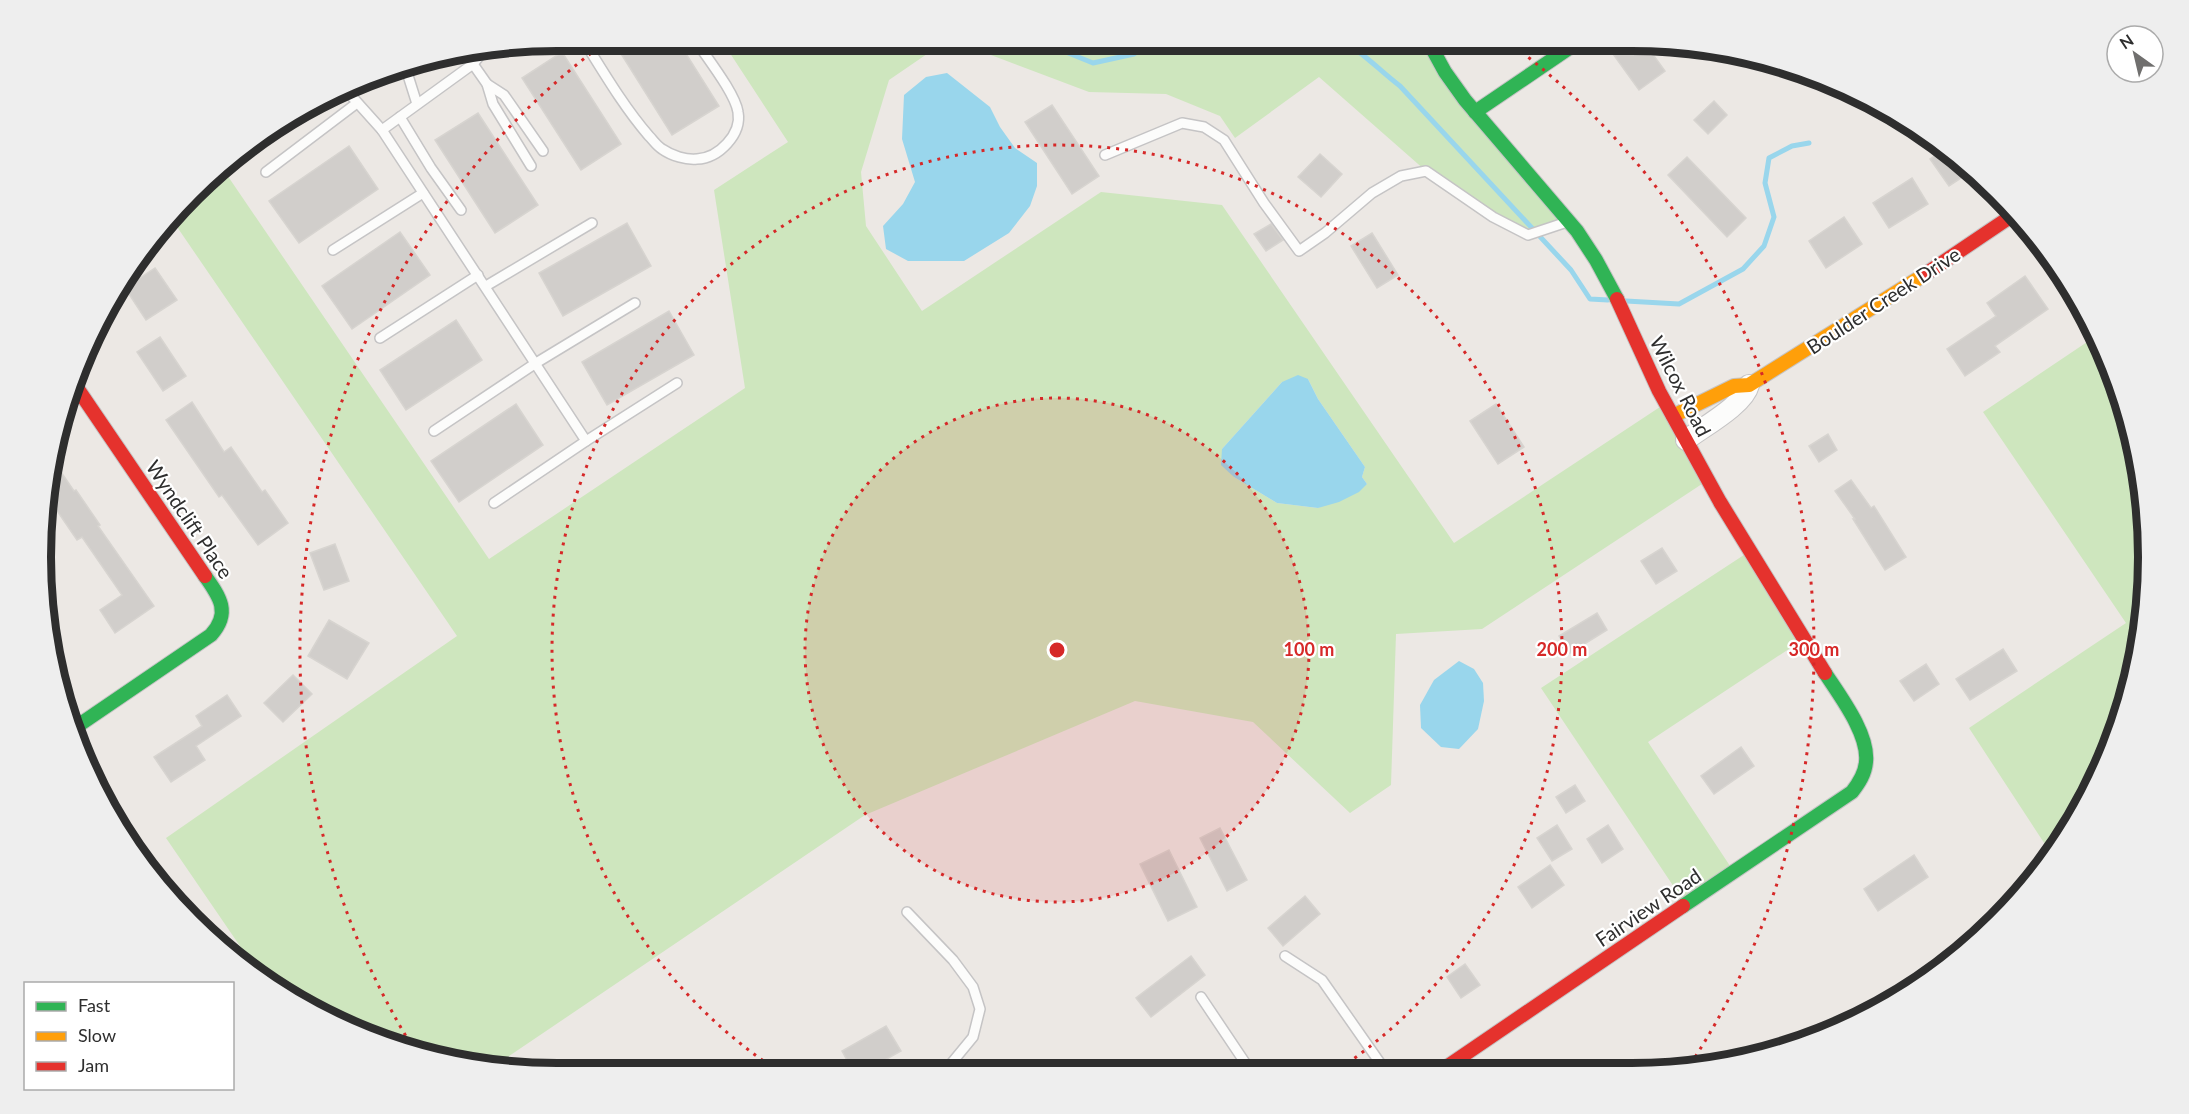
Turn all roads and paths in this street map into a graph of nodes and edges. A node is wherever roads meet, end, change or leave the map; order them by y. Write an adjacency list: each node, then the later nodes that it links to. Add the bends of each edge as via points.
1 (591, 51): 2 (lane, via 617,93 661,148 679,157 698,159 718,152 732,137 739,120 730,92)
2 (703, 51)
3 (1434, 51): 12 (street, Wilcox Road, via 1452,84)
4 (1565, 51): 12 (street)
5 (479, 57): 6 (lane)
6 (473, 64): 8 (lane); 11 (lane)
7 (407, 74): 11 (lane)
8 (487, 84): 15 (lane, via 504,95); 17 (lane, via 493,105)
9 (350, 96): 10 (lane)
10 (357, 103): 14 (lane); 18 (lane)
11 (417, 104): 13 (lane)
12 (1475, 111): 22 (street, Wilcox Road)
13 (400, 117): 14 (lane); 20 (lane)
14 (382, 130): 19 (lane)
15 (543, 151)
16 (1105, 155): 22 (lane, via 1182,123 1204,127 1224,140 1299,251 1372,193 1401,176 1426,171 1493,217 1528,234)
17 (531, 166)
18 (266, 172)
19 (423, 193): 24 (lane); 25 (lane)
20 (461, 210)
21 (2008, 218): 31 (street, Boulder Creek Drive)
22 (1569, 221): 33 (street, Wilcox Road, via 1614,293)
23 (592, 223): 26 (lane)
24 (333, 250)
25 (478, 275): 26 (lane); 28 (lane)
26 (486, 286): 29 (lane)
27 (635, 303): 29 (lane)
28 (380, 338)
29 (536, 363): 34 (lane); 36 (lane)
30 (677, 383): 36 (lane)
31 (1749, 385): 33 (street, Boulder Creek Drive, via 1734,386); 35 (street, Boulder Creek Drive, via 1728,410)
32 (79, 391): 38 (street, Wyndclift Place, via 213,586 224,609 223,620 211,635)
33 (1673, 416): 35 (street, Wilcox Road)
34 (434, 431)
35 (1686, 440): 39 (street, Wilcox Road, via 1853,718 1864,744)
36 (586, 441): 37 (lane)
37 (494, 503)
38 (80, 724)
39 (1867, 769): 46 (street, Fairview Road, via 1852,792)
40 (907, 912): 43 (lane, via 974,987 980,1009 973,1037)
41 (1285, 956): 45 (lane, via 1322,980)
42 (1201, 997): 44 (lane)
43 (952, 1063)
44 (1245, 1063)
45 (1381, 1063)
46 (1452, 1063)

